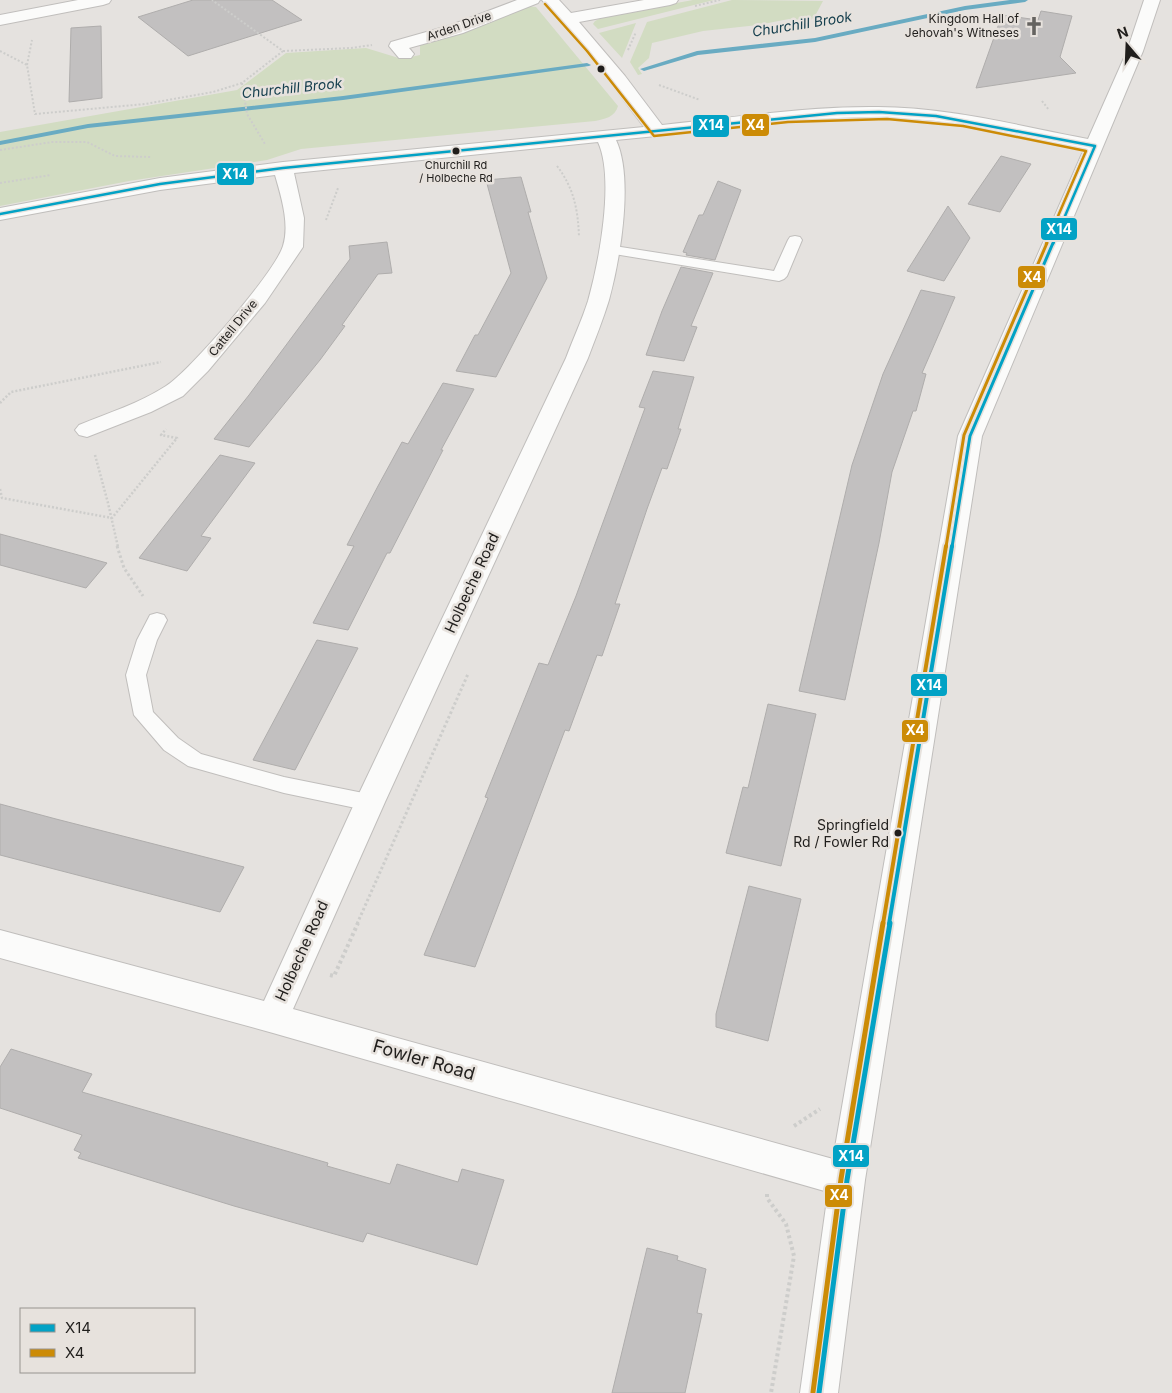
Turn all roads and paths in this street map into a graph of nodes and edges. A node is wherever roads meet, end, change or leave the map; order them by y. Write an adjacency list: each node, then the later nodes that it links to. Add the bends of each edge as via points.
1 (103, 0): 10 (street)
2 (212, 0): 15 (path)
3 (532, 0): 13 (street, Arden Drive)
4 (550, 0): 9 (street)
5 (670, 0): 9 (street)
6 (720, 0): 8 (path)
7 (1152, 0): 21 (street, via 1136,50)
8 (694, 7)
9 (568, 19): 17 (street)
10 (0, 20)
11 (638, 28): 17 (path, via 624,59 635,77)
12 (32, 44): 16 (path)
13 (401, 50): 15 (path, via 393,40 351,48)
14 (0, 51): 16 (path)
15 (283, 51): 18 (path)
16 (27, 65): 18 (path, via 35,114 145,104 213,92)
17 (618, 80): 19 (street)
18 (242, 83): 22 (path, via 247,114 267,146)
19 (656, 130): 20 (street); 21 (street, via 879,112 936,116)
20 (604, 136): 25 (street); 30 (street, Holbeche Road, via 614,163)
21 (1095, 146): 38 (street, via 970,436)
22 (257, 147)
23 (0, 150): 24 (path, via 52,142 87,142 115,156)
24 (151, 157)
25 (283, 168): 28 (street, via 160,184); 33 (street, Cattell Drive, via 295,232 292,249 281,269 207,361 176,391)
26 (56, 174): 27 (path)
27 (0, 183)
28 (0, 214)
29 (795, 240): 30 (lane, via 779,276)
30 (608, 249): 35 (street, Holbeche Road, via 598,300 577,358)
31 (169, 360): 32 (path, via 12,392)
32 (0, 403)
33 (87, 430): 34 (path, via 121,563 132,584 151,605)
34 (157, 620): 35 (lane, via 136,675 144,715 171,744 195,760 284,786)
35 (370, 802): 37 (street, Holbeche Road)
36 (0, 944): 37 (street, Fowler Road)
37 (273, 1018): 38 (street, Fowler Road)
38 (847, 1180): 39 (street)
39 (819, 1393)

